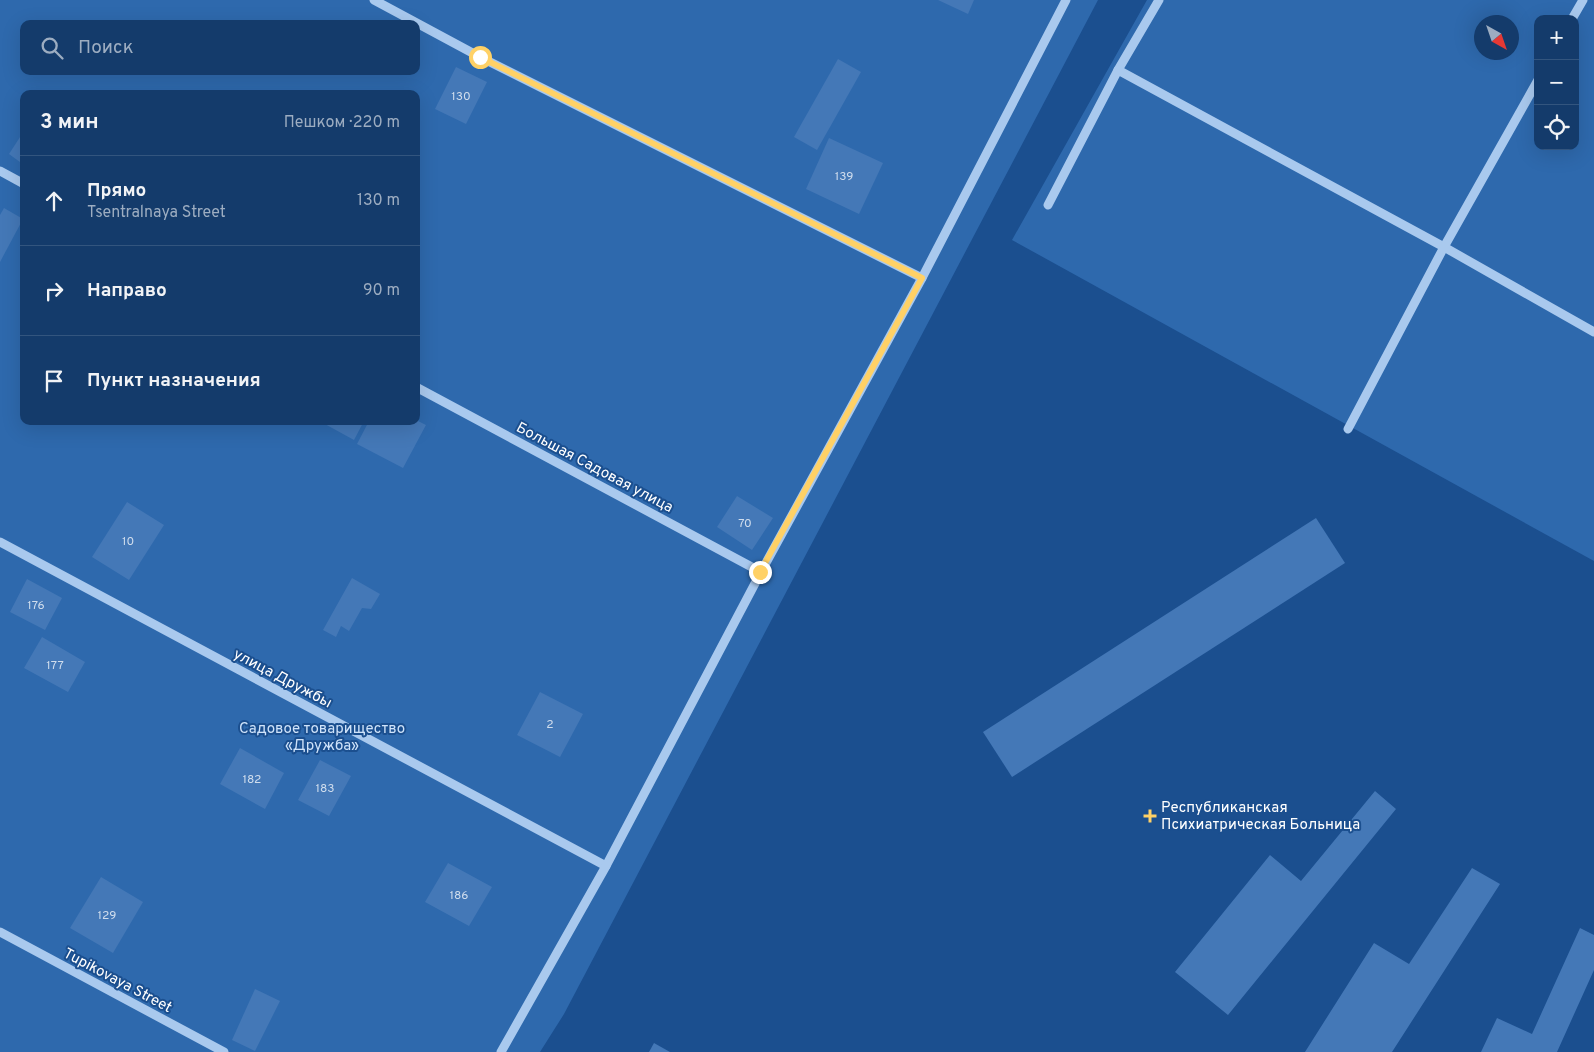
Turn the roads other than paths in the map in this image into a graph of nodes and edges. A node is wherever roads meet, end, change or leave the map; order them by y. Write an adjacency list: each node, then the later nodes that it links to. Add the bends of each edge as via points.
1 (374, 0): 6 (street)
2 (1066, 0): 14 (street)
3 (1159, 0): 8 (street)
4 (1583, 0): 5 (street)
5 (1574, 15)
6 (411, 20)
7 (420, 25): 14 (street)
8 (1118, 70): 12 (street); 13 (street)
9 (1534, 87): 13 (street)
10 (0, 171): 11 (street)
11 (20, 182)
12 (1048, 205)
13 (1444, 247): 15 (street); 17 (street)
14 (922, 278): 19 (street)
15 (1594, 332)
16 (420, 389): 19 (street, Большая Садовая улица)
17 (1348, 429)
18 (0, 542): 20 (street, улица Дружбы)
19 (760, 572): 20 (street)
20 (606, 866): 23 (street)
21 (0, 932): 22 (street, Tupikovaya Street)
22 (224, 1052)
23 (501, 1052)

